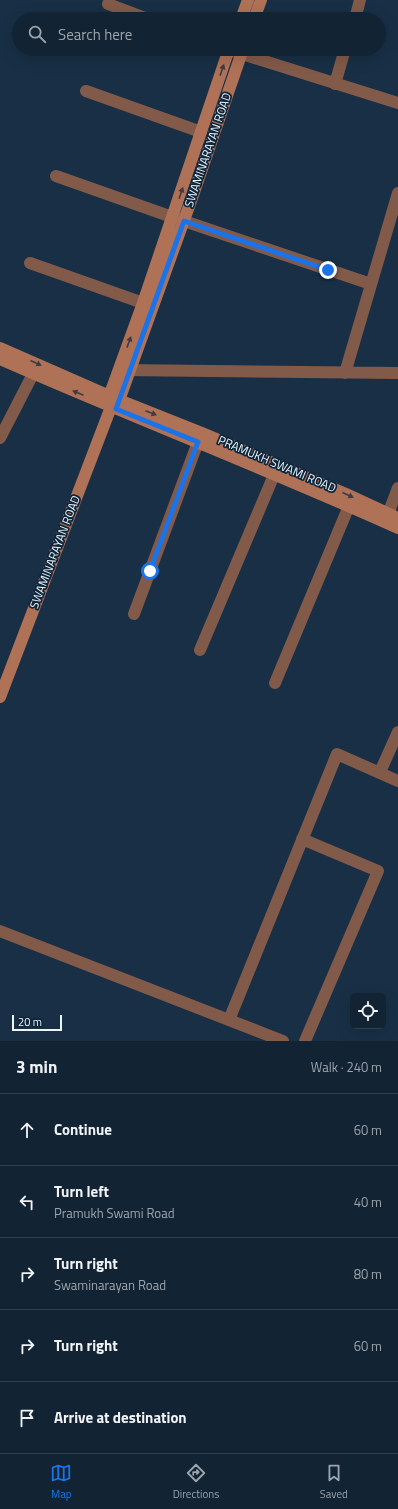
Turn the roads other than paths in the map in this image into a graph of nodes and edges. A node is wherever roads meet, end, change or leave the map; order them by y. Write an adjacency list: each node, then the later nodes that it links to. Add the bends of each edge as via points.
1 (248, 0): 6 (main road)
2 (261, 0): 7 (main road)
3 (360, 0): 8 (street)
4 (108, 4): 5 (street)
5 (129, 12)
6 (243, 12)
7 (257, 12)
8 (356, 12)
9 (226, 56): 16 (main road, SWAMINARAYAN ROAD, one-way to 9)
10 (240, 56): 19 (main road, SWAMINARAYAN ROAD)
11 (254, 56): 13 (street)
12 (343, 56): 13 (street)
13 (335, 84): 15 (street)
14 (86, 91): 16 (street)
15 (398, 103)
16 (201, 132): 19 (main road, SWAMINARAYAN ROAD, one-way to 16)
17 (56, 176): 19 (street)
18 (398, 193): 21 (street)
19 (178, 219): 21 (street); 22 (main road, SWAMINARAYAN ROAD); 25 (main road, SWAMINARAYAN ROAD)
20 (30, 263): 22 (street)
21 (371, 284): 26 (street)
22 (143, 304): 25 (main road, SWAMINARAYAN ROAD, one-way to 22)
23 (0, 348): 29 (main road, PRAMUKH SWAMI ROAD, one-way to 29)
24 (0, 359): 28 (main road, PRAMUKH SWAMI ROAD)
25 (124, 370): 26 (street); 29 (main road, SWAMINARAYAN ROAD)
26 (344, 373): 27 (street)
27 (398, 373)
28 (33, 374): 29 (main road, PRAMUKH SWAMI ROAD, one-way to 28); 30 (street)
29 (112, 403): 31 (main road, PRAMUKH SWAMI ROAD); 35 (main road, PRAMUKH SWAMI ROAD, one-way to 35, via 202,433 346,494); 40 (main road, SWAMINARAYAN ROAD)
30 (0, 438)
31 (198, 442): 32 (main road, PRAMUKH SWAMI ROAD); 37 (street)
32 (274, 475): 34 (main road, PRAMUKH SWAMI ROAD); 38 (street)
33 (398, 488): 35 (street)
34 (348, 506): 35 (main road, PRAMUKH SWAMI ROAD); 39 (street)
35 (390, 518): 36 (main road, PRAMUKH SWAMI ROAD)
36 (398, 528)
37 (134, 614)
38 (200, 650)
39 (276, 683)
40 (0, 697)
41 (398, 732): 42 (street)
42 (380, 772): 43 (street); 44 (street, via 337,754)
43 (398, 781)
44 (302, 839): 46 (street); 48 (street, via 378,871)
45 (0, 931): 46 (street)
46 (229, 1020): 47 (street)
47 (283, 1041)
48 (304, 1041)

